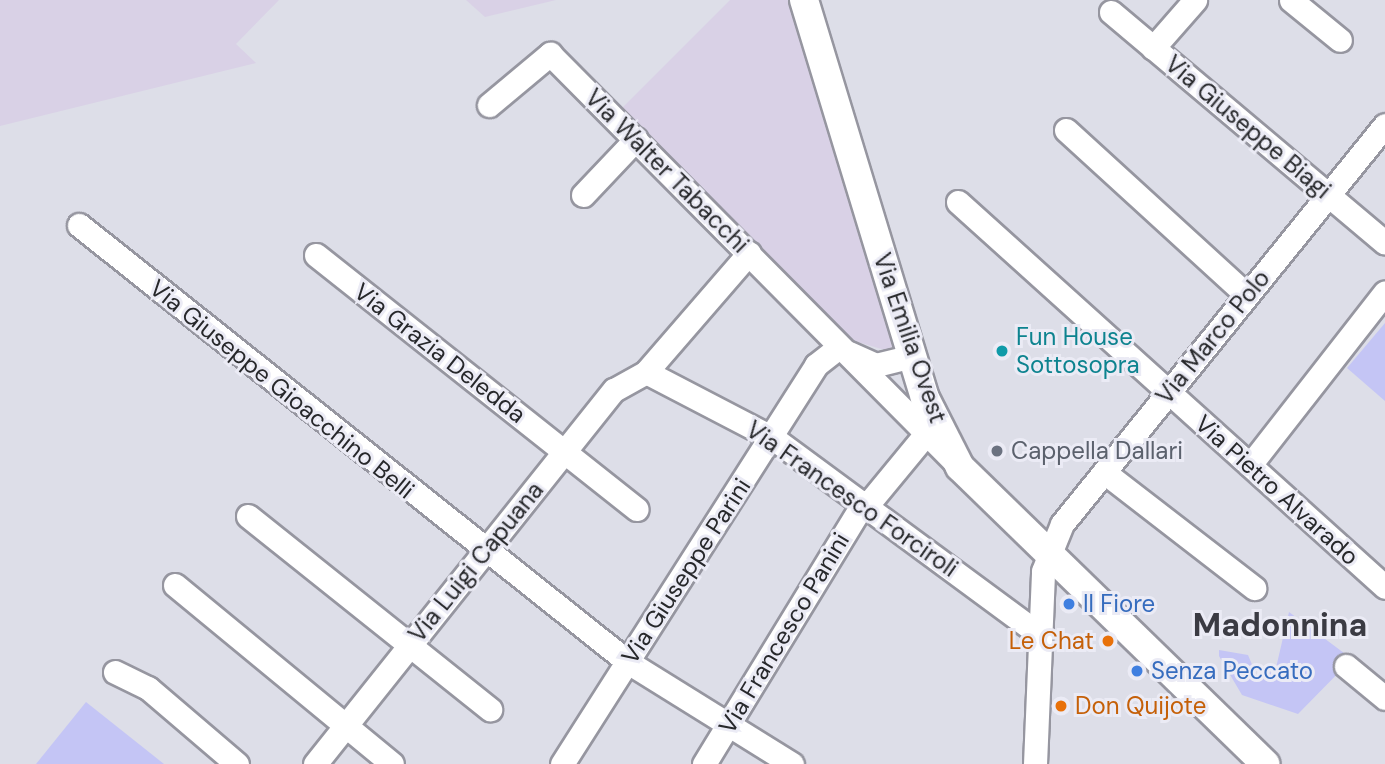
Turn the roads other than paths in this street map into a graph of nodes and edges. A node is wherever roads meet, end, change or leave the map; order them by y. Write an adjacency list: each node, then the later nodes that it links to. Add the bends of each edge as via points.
1 (804, 0): 21 (main road, Via Emilia Ovest)
2 (1195, 0): 6 (street)
3 (1291, 0): 5 (street)
4 (1111, 12): 6 (street, Via Giuseppe Biagi)
5 (1340, 40)
6 (1153, 48): 12 (street, Via Giuseppe Biagi)
7 (489, 105): 10 (street, Via Walter Tabacchi, via 550,54)
8 (1385, 125): 12 (street, Via Marco Polo)
9 (1066, 130): 19 (street)
10 (636, 139): 11 (street); 16 (street, Via Walter Tabacchi)
11 (583, 195)
12 (1328, 195): 15 (street, Via Giuseppe Biagi); 19 (street, Via Marco Polo)
13 (958, 202): 23 (street, Via Pietro Alvarado)
14 (79, 225): 34 (street, Via Giuseppe Gioacchino Belli)
15 (1385, 243)
16 (749, 253): 20 (street, Via Walter Tabacchi); 22 (street)
17 (316, 255): 27 (street, Via Grazia Deledda)
18 (1385, 292): 28 (street)
19 (1247, 295): 23 (street, Via Marco Polo)
20 (838, 348): 21 (street, Via Walter Tabacchi, via 876,365); 24 (street, Via Walter Tabacchi, via 890,395); 25 (street, Via Walter Tabacchi); 26 (street, Via Giuseppe Parini, via 816,365)
21 (912, 356): 24 (main road, Via Emilia Ovest)
22 (646, 372): 26 (street, Via Francesco Forciroli); 27 (street, Via Luigi Capuana, via 614,390)
23 (1169, 392): 28 (street, Via Pietro Alvarado); 30 (street, Via Marco Polo)
24 (925, 398): 29 (main road, Via Emilia Ovest)
25 (924, 436): 29 (street, Via Walter Tabacchi); 31 (street, Via Francesco Panini)
26 (773, 438): 31 (street, Via Francesco Forciroli); 41 (street, Via Giuseppe Parini)
27 (565, 452): 32 (street, Via Grazia Deledda); 34 (street, Via Luigi Capuana)
28 (1250, 465): 37 (street, Via Pietro Alvarado)
29 (960, 467): 35 (main road, Via Emilia Ovest)
30 (1104, 472): 35 (street, Via Marco Polo, via 1062,524); 38 (street)
31 (866, 503): 39 (street, Via Francesco Forciroli); 46 (street, Via Francesco Panini)
32 (637, 509)
33 (248, 516): 40 (street)
34 (484, 552): 40 (street, Via Luigi Capuana); 41 (street, Via Giuseppe Gioacchino Belli)
35 (1048, 554): 39 (street); 55 (main road, Via Emilia Ovest)
36 (175, 585): 47 (street)
37 (1385, 587)
38 (1254, 588)
39 (1040, 635): 54 (street)
40 (410, 645): 45 (street); 47 (street, Via Luigi Capuana)
41 (628, 662): 46 (street, Via Giuseppe Gioacchino Belli); 51 (street, Via Giuseppe Parini)
42 (1346, 666): 44 (street)
43 (115, 672): 48 (street, via 148,688)
44 (1385, 698)
45 (490, 709)
46 (728, 724): 52 (street, Via Francesco Panini); 53 (street, Via Giuseppe Gioacchino Belli)
47 (345, 726): 49 (street, Via Luigi Capuana); 50 (street)
48 (237, 764)
49 (315, 764)
50 (392, 764)
51 (562, 764)
52 (704, 764)
53 (792, 764)
54 (1035, 764)
55 (1265, 764)

